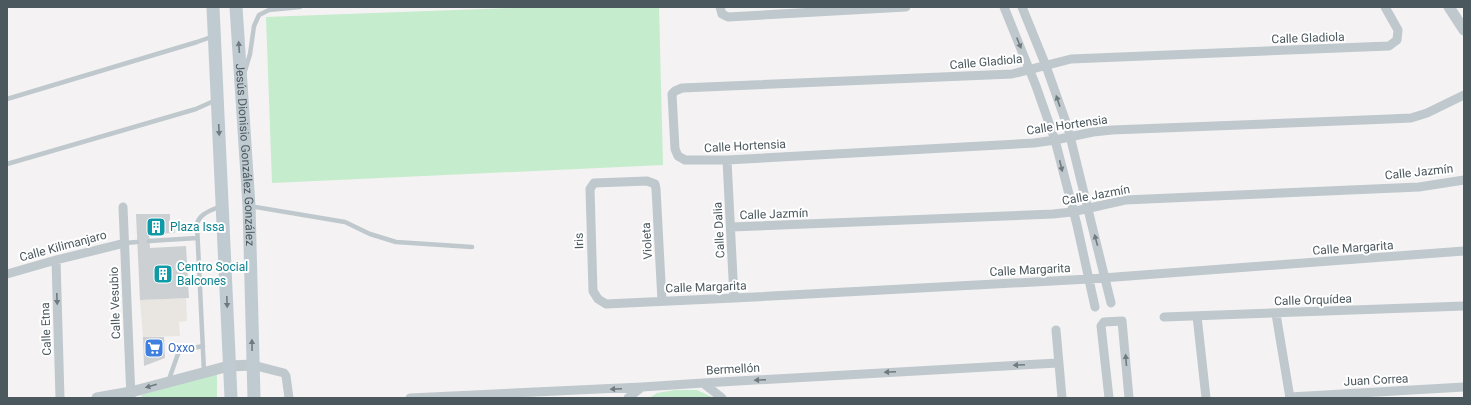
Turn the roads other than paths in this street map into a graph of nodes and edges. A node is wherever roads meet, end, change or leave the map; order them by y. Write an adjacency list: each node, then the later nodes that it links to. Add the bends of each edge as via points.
1 (213, 7): 11 (main road)
2 (236, 7): 14 (main road, Jesús Dionisio González González, one-way to 2)
3 (300, 7): 14 (lane, via 269,10 259,15 254,26 247,68)
4 (720, 7): 5 (street, via 722,14 731,17)
5 (906, 7)
6 (1004, 7): 13 (street, one-way to 13)
7 (1022, 7): 12 (street)
8 (1385, 7): 12 (street, Calle Gladiola, via 1399,35 1395,43 1389,46 1071,59)
9 (1449, 7): 10 (street)
10 (1464, 30)
11 (214, 36): 16 (lane); 17 (main road)
12 (1046, 66): 13 (street, Calle Gladiola); 18 (street, one-way to 12)
13 (1029, 70): 19 (street); 20 (street, Calle Gladiola, via 1012,74 682,88 672,94)
14 (242, 79): 26 (main road, Jesús Dionisio González González)
15 (1464, 95): 18 (street, Calle Hortensia, via 1411,118 1112,130)
16 (7, 99)
17 (217, 99): 22 (lane, via 196,109); 25 (main road, one-way to 25)
18 (1069, 136): 19 (street, Calle Hortensia); 28 (street)
19 (1055, 140): 21 (street, Calle Hortensia); 29 (street, one-way to 29)
20 (675, 149): 21 (street, Calle Hortensia, via 678,156 685,160)
21 (728, 160): 30 (street, Calle Dalia)
22 (7, 164)
23 (1464, 180): 28 (street, Calle Jazmín, via 1419,187 1125,200)
24 (594, 183): 42 (street, Iris, via 590,189 593,291); 43 (street, Violeta, via 652,182 656,189)
25 (222, 205): 31 (lane, via 198,219); 54 (main road, one-way to 54)
26 (249, 206): 35 (lane, via 345,222 370,234 396,242); 53 (main road, Jesús Dionisio González González, one-way to 26)
27 (124, 207): 34 (street, Calle Vesubio)
28 (1087, 208): 29 (street, Calle Jazmín); 39 (street, one-way to 28)
29 (1072, 212): 30 (street, Calle Jazmín); 40 (street)
30 (731, 227): 41 (street, Calle Dalia)
31 (197, 238): 32 (lane); 51 (lane)
32 (149, 241)
33 (137, 242): 34 (lane)
34 (125, 243): 37 (street, Calle Kilimanjaro); 60 (street, Calle Vesubio)
35 (472, 247)
36 (1464, 251): 39 (street, Calle Margarita)
37 (56, 260): 38 (street, Calle Kilimanjaro); 61 (street, Calle Etna, one-way to 61)
38 (7, 274)
39 (1106, 278): 40 (street, Calle Margarita); 44 (street)
40 (1089, 279): 41 (street, Calle Margarita); 46 (street)
41 (734, 298): 43 (street, Calle Margarita)
42 (598, 299): 43 (street, Calle Margarita, via 606,304)
43 (662, 301)
44 (1111, 303)
45 (1464, 306): 47 (street, Calle Orquídea)
46 (1095, 307)
47 (1276, 314): 48 (street, Calle Orquídea); 73 (street)
48 (1197, 316): 49 (street, Calle Orquídea); 72 (street)
49 (1164, 317)
50 (1056, 330): 52 (street)
51 (203, 346): 55 (lane); 56 (lane, via 179,351)
52 (1058, 363): 57 (street, Bermellón, one-way to 57); 69 (street)
53 (253, 365): 54 (street); 64 (main road, Jesús Dionisio González González); 65 (street, via 284,373)
54 (229, 366): 55 (street); 63 (main road)
55 (204, 372): 56 (street)
56 (168, 382): 60 (street, one-way to 60)
57 (703, 383): 59 (street, Bermellón); 68 (street)
58 (1464, 387): 73 (street, Juan Correa)
59 (642, 388): 66 (street, Bermellón, one-way to 66); 67 (street)
60 (131, 395): 62 (street)
61 (60, 398)
62 (97, 398)
63 (231, 398)
64 (254, 398)
65 (289, 398)
66 (410, 398)
67 (628, 398)
68 (722, 398)
69 (1062, 398)
70 (1109, 398): 71 (street, one-way to 70, via 1122,321 1102,323 1101,326)
71 (1129, 398)
72 (1206, 398)
73 (1290, 398)

